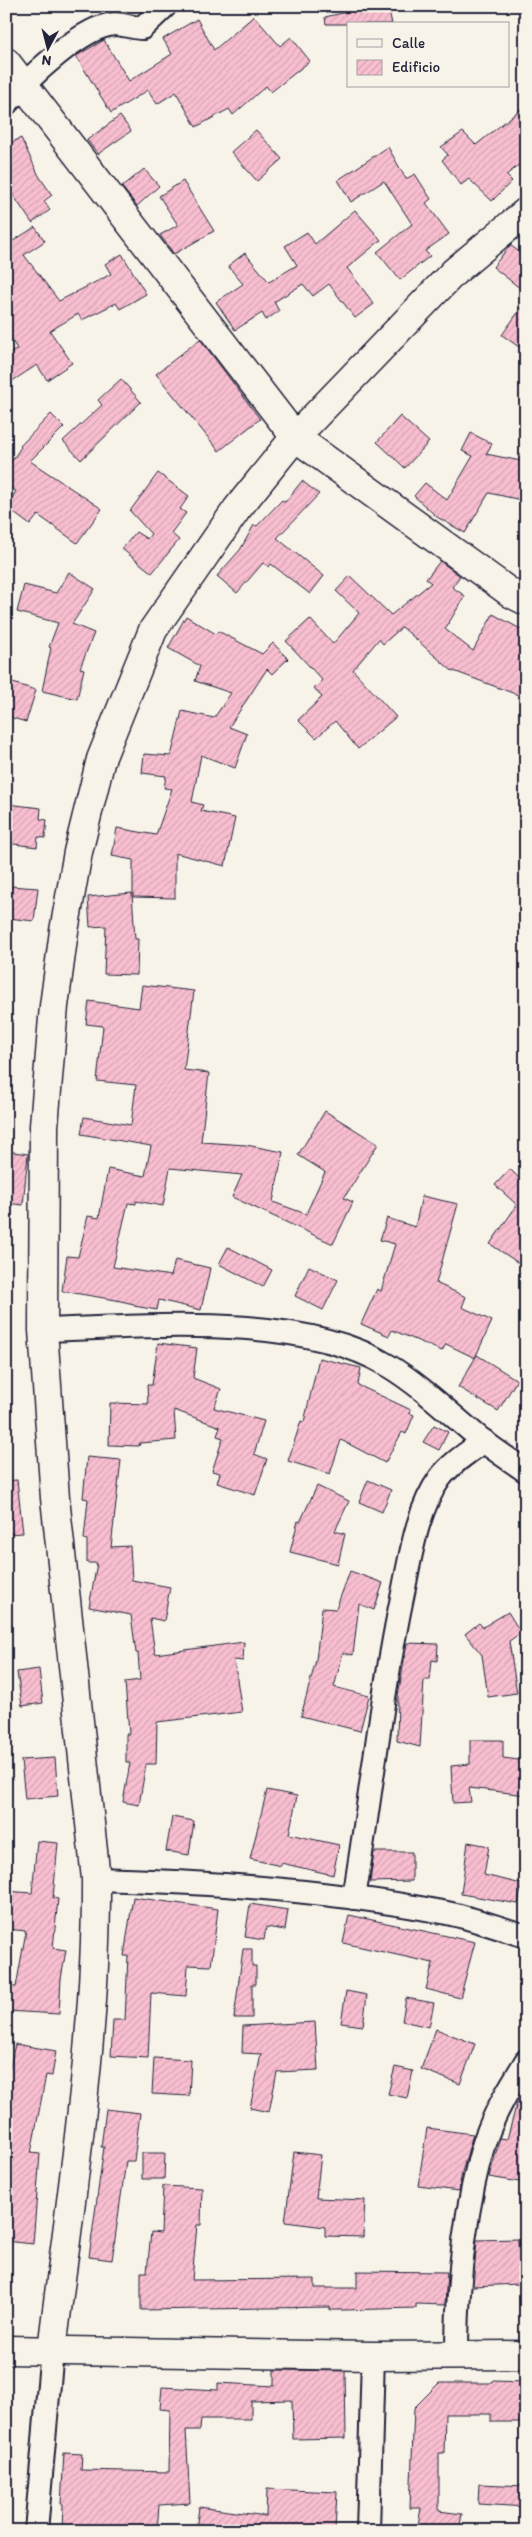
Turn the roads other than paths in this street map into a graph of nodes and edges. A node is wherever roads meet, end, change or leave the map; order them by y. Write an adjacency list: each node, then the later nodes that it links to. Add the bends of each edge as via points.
1 (165, 6): 3 (street, via 142,28 116,24 97,29 49,59)
2 (6, 62): 3 (street)
3 (24, 84): 4 (street); 6 (street)
4 (6, 104)
5 (526, 212): 6 (street, via 454,272)
6 (295, 437): 7 (street, via 417,528); 8 (street, via 237,509 153,630 101,758 78,852 54,1006 44,1126)
7 (526, 601)
8 (44, 1330): 9 (street, via 182,1326 283,1331 339,1343 386,1364); 11 (street, via 55,1498)
9 (484, 1441): 10 (street); 12 (street, via 440,1478 426,1506 411,1555 392,1643)
10 (526, 1471)
11 (96, 1879): 12 (street, via 194,1881); 16 (street, via 91,2022)
12 (354, 1898): 13 (street, via 444,1912)
13 (526, 1936)
14 (526, 2061): 17 (street, via 499,2105 478,2168 463,2234 457,2290)
15 (6, 2350): 16 (street)
16 (52, 2350): 19 (street); 20 (street)
17 (457, 2355): 18 (street); 19 (street)
18 (526, 2355)
19 (373, 2356): 21 (street)
20 (36, 2531)
21 (368, 2531)

